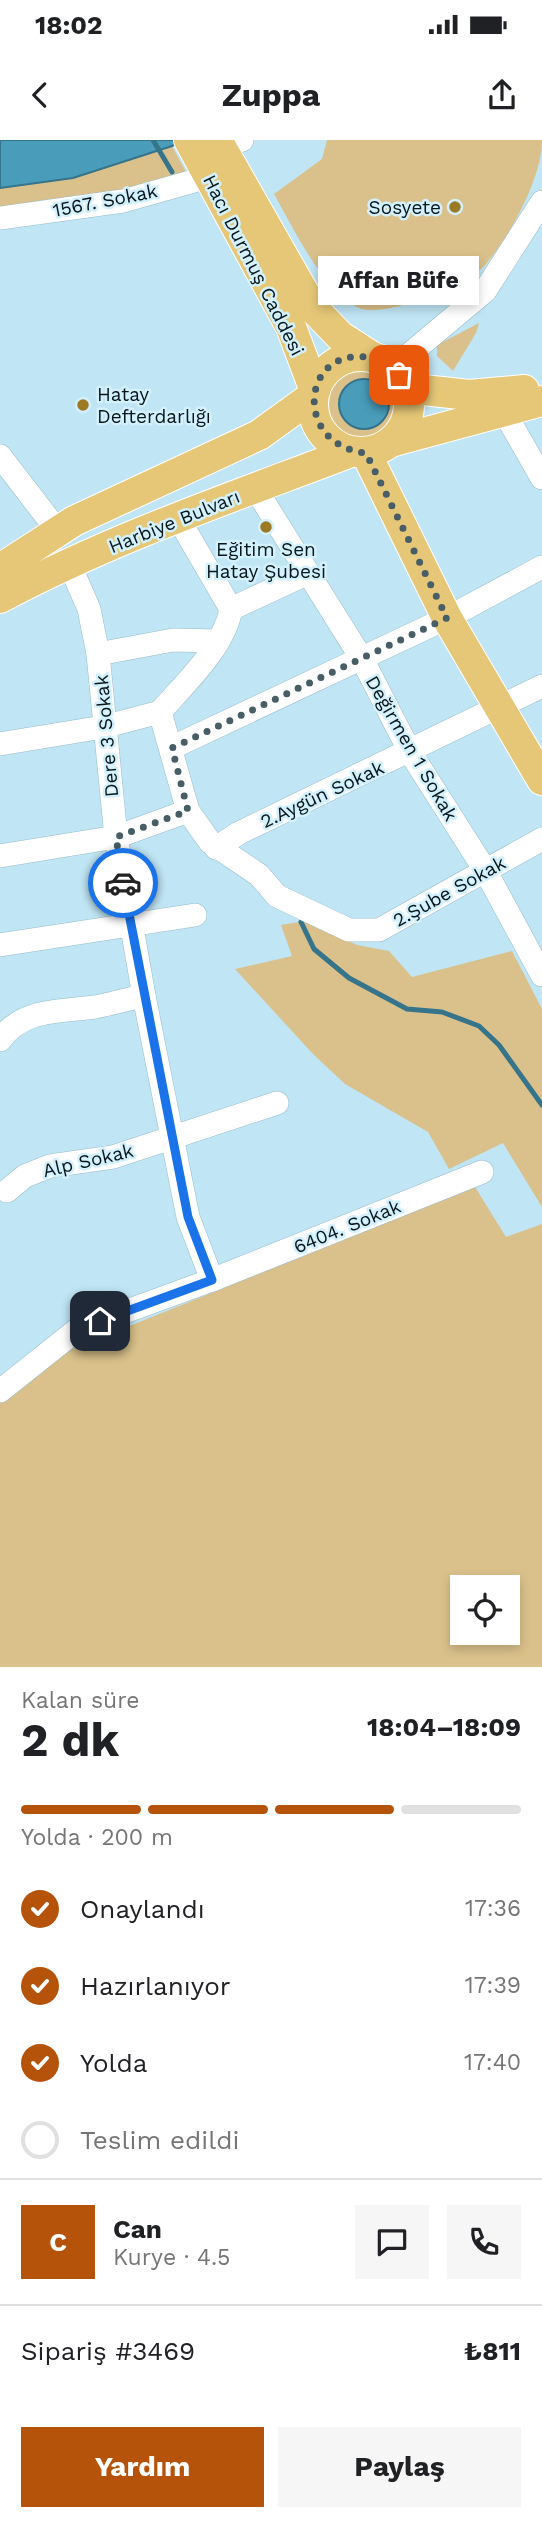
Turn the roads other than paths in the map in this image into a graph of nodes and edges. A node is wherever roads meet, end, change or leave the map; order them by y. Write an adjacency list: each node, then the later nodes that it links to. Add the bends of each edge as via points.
1 (213, 152): 3 (street, 1567. Sokak, via 123,201); 4 (main road, Hacı Durmuş Caddesi, via 312,307 340,336); 6 (main road, Hacı Durmuş Caddesi, via 291,327)
2 (542, 202): 4 (street, via 485,290)
3 (0, 218)
4 (391, 371): 5 (main road, Harbiye Bulvarı, via 469,396); 6 (main road, Harbiye Bulvarı, via 358,356 342,359 329,368); 9 (main road, via 406,416)
5 (542, 388)
6 (314, 393): 10 (main road, via 318,424 326,436); 15 (main road, Harbiye Bulvarı, via 259,435)
7 (542, 401): 8 (main road, Harbiye Bulvarı)
8 (503, 411): 9 (main road, Harbiye Bulvarı); 12 (street)
9 (394, 441): 10 (main road, Harbiye Bulvarı, via 381,450)
10 (358, 452): 13 (main road, Harbiye Bulvarı); 22 (main road)
11 (0, 456): 15 (street)
12 (542, 478)
13 (255, 488): 14 (main road, Harbiye Bulvarı); 19 (street, Değirmen 1 Sokak)
14 (178, 518): 16 (main road, Harbiye Bulvarı); 21 (street)
15 (57, 530): 18 (main road, Harbiye Bulvarı)
16 (69, 563): 20 (main road, Harbiye Bulvarı); 24 (street, Dere 3 Sokak, via 89,609)
17 (542, 567): 22 (street)
18 (0, 569)
19 (308, 573): 21 (street); 25 (street, Değirmen 1 Sokak)
20 (0, 598)
21 (231, 609): 23 (street)
22 (447, 618): 25 (street); 27 (main road)
23 (217, 641): 24 (street, via 173,640); 28 (street)
24 (98, 654): 29 (street, Dere 3 Sokak)
25 (362, 659): 31 (street); 32 (street, Değirmen 1 Sokak)
26 (542, 687): 27 (street, 2.Aygün Sokak)
27 (498, 707): 32 (street, 2.Aygün Sokak); 33 (main road)
28 (160, 712): 29 (street); 31 (street)
29 (103, 727): 30 (street); 35 (street, Dere 3 Sokak)
30 (0, 744)
31 (172, 748): 34 (street)
32 (410, 752): 37 (street, 2.Aygün Sokak); 39 (street, Değirmen 1 Sokak)
33 (542, 780)
34 (188, 811): 35 (street); 37 (street)
35 (116, 837): 38 (street); 41 (street, Dere 3 Sokak)
36 (542, 839): 39 (street, 2.Şube Sokak)
37 (216, 848): 39 (street, 2.Şube Sokak, via 259,875 277,896 349,930 379,930)
38 (0, 856)
39 (485, 870): 43 (street, Değirmen 1 Sokak)
40 (195, 915): 41 (street)
41 (131, 927): 42 (street); 44 (street, Dere 3 Sokak)
42 (0, 945)
43 (542, 975)
44 (144, 996): 45 (street, via 46,1012 17,1021); 47 (street, Dere 3 Sokak)
45 (0, 1040)
46 (277, 1103): 47 (street, Alp Sokak)
47 (174, 1138): 49 (street, Alp Sokak, via 113,1157 50,1166 25,1176); 50 (street, Dere 3 Sokak, via 188,1217)
48 (482, 1172): 50 (street, 6404. Sokak)
49 (7, 1191)
50 (212, 1280): 51 (street, 6404. Sokak, via 78,1329)
51 (0, 1391)

